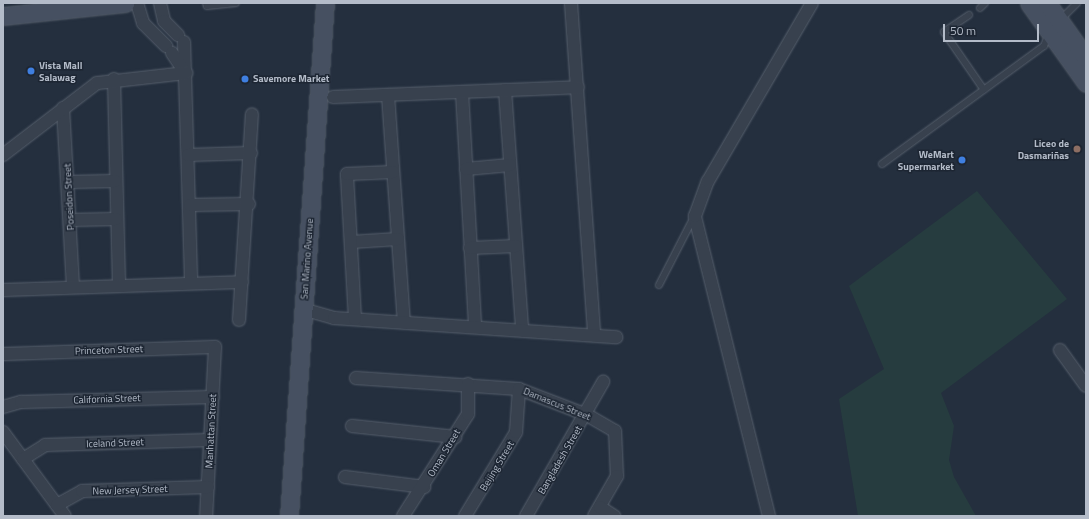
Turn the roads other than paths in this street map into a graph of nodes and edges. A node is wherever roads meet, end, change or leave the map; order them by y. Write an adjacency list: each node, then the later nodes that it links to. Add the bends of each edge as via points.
1 (125, 3): 17 (main road)
2 (138, 3): 21 (street, via 143,23 169,49)
3 (160, 3): 21 (street, via 164,21 181,38)
4 (206, 3): 5 (lane, via 207,6)
5 (236, 3)
6 (316, 3): 88 (main road, San Marino Avenue)
7 (325, 3): 89 (main road, San Marino Avenue)
8 (563, 3): 18 (street)
9 (570, 3): 18 (street)
10 (812, 3): 43 (street, via 708,181)
11 (985, 3): 15 (lane)
12 (1029, 3): 19 (main road)
13 (1047, 3): 19 (main road)
14 (1077, 3): 19 (lane)
15 (980, 8)
16 (969, 15): 26 (lane, via 944,32)
17 (3, 16)
18 (574, 22): 24 (street)
19 (1054, 26): 20 (main road); 23 (main road); 26 (lane, via 1044,46)
20 (1086, 58)
21 (186, 73): 22 (street); 33 (street)
22 (114, 79): 30 (street, via 97,83); 39 (street)
23 (1086, 83)
24 (578, 87): 25 (street); 63 (street)
25 (505, 90): 27 (street); 36 (street)
26 (984, 90): 35 (lane)
27 (462, 92): 28 (street); 37 (street)
28 (388, 95): 29 (street); 38 (street)
29 (333, 97)
30 (63, 108): 34 (street); 40 (street, Poseidon Street)
31 (252, 114): 32 (street)
32 (251, 153): 33 (street); 41 (street)
33 (188, 154): 42 (street)
34 (3, 155)
35 (882, 164)
36 (510, 166): 37 (street); 48 (street)
37 (466, 168): 49 (street)
38 (393, 172): 46 (street); 47 (street, via 347,174)
39 (115, 181): 40 (street); 44 (street)
40 (69, 182): 45 (street, Poseidon Street)
41 (249, 204): 42 (street); 51 (street)
42 (190, 205): 50 (street)
43 (695, 216): 54 (lane); 94 (street)
44 (116, 219): 45 (street); 53 (street)
45 (70, 220): 55 (street, Poseidon Street)
46 (398, 239): 47 (street); 60 (street)
47 (351, 242): 58 (street)
48 (516, 246): 49 (street); 62 (street)
49 (470, 248): 61 (street)
50 (191, 281): 51 (street); 53 (street)
51 (242, 282): 59 (street)
52 (3, 283): 56 (street)
53 (119, 284): 55 (street)
54 (659, 285)
55 (73, 286): 56 (street)
56 (3, 290)
57 (313, 312): 58 (street)
58 (355, 319): 60 (street)
59 (239, 320)
60 (404, 322): 61 (street)
61 (475, 327): 62 (street)
62 (522, 330): 63 (street)
63 (594, 335): 64 (street)
64 (616, 337)
65 (215, 347): 67 (street, Princeton Street); 73 (street, Manhattan Street)
66 (1060, 350): 71 (street)
67 (3, 354)
68 (356, 378): 70 (street, Damascus Street)
69 (603, 382): 75 (street, Bangladesh Street)
70 (468, 384): 72 (street, Damascus Street); 78 (street, Oman Street, via 468,414)
71 (1086, 386)
72 (519, 389): 75 (street, Damascus Street); 91 (street, Beijing Street, via 516,432)
73 (213, 396): 74 (street, California Street, via 21,402); 79 (street, Manhattan Street)
74 (3, 407)
75 (587, 415): 85 (street, Damascus Street, via 615,431 618,456 617,476); 92 (street, Bangladesh Street)
76 (352, 426): 78 (street)
77 (3, 432): 80 (street)
78 (455, 436): 83 (street, Oman Street)
79 (210, 440): 80 (street, Iceland Street, via 46,445); 82 (street, Manhattan Street)
80 (23, 460): 84 (street)
81 (345, 477): 83 (street)
82 (208, 487): 84 (street, New Jersey Street, via 82,491); 87 (street, Manhattan Street)
83 (424, 487): 90 (street, Oman Street)
84 (57, 505): 86 (street)
85 (597, 511): 93 (street)
86 (65, 516)
87 (206, 516)
88 (280, 516)
89 (289, 516)
90 (403, 516)
91 (465, 516)
92 (526, 516)
93 (614, 516)
94 (770, 516)

